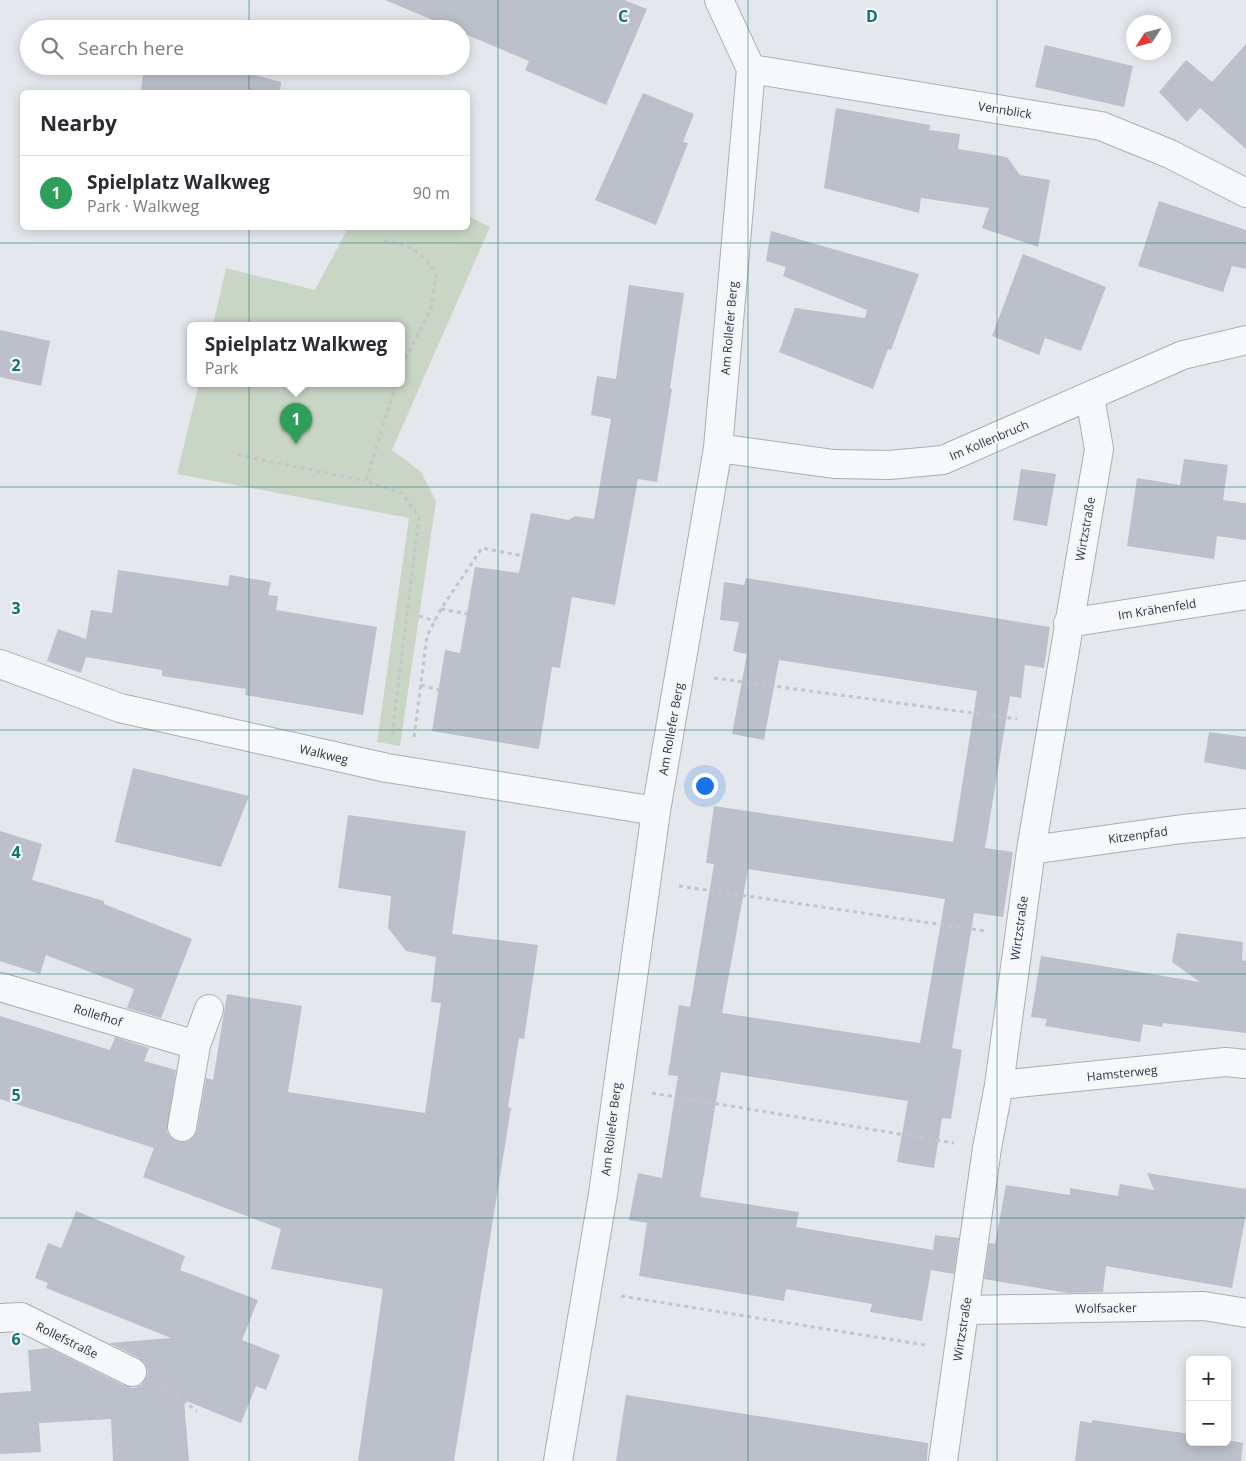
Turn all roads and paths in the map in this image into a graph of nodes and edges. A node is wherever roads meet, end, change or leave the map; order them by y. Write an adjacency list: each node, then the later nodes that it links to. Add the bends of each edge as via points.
1 (719, 0): 2 (street)
2 (751, 68): 3 (street, Vennblick, via 1101,126 1170,154); 9 (street, Am Rollefer Berg)
3 (1246, 193)
4 (384, 241): 6 (path, via 420,252 436,273 431,309)
5 (1246, 340): 8 (street, Im Kollenbruch, via 1184,354)
6 (405, 359)
7 (395, 387): 11 (path)
8 (1090, 397): 9 (street, Im Kollenbruch, via 943,460 889,465 834,464); 18 (street, Wirtzstraße, via 1099,449)
9 (718, 448): 20 (street, Am Rollefer Berg)
10 (238, 455): 11 (path)
11 (366, 481): 24 (path, via 402,493 419,517)
12 (523, 556): 14 (path, via 482,548)
13 (1246, 596): 18 (street, Im Krähenfeld)
14 (441, 609): 15 (path); 17 (path)
15 (467, 614)
16 (419, 616): 17 (path)
17 (435, 621): 21 (path, via 427,636)
18 (1068, 623): 23 (street, Wirtzstraße)
19 (0, 664): 24 (street, Walkweg, via 120,708)
20 (681, 674): 23 (path); 25 (street, Am Rollefer Berg)
21 (421, 685): 22 (path); 24 (path)
22 (439, 690)
23 (1053, 724): 27 (street, Wirtzstraße)
24 (398, 770): 25 (street, Walkweg)
25 (656, 811): 28 (street, Am Rollefer Berg)
26 (1246, 823): 27 (street, Kitzenpfad)
27 (1031, 850): 29 (street, Wirtzstraße)
28 (648, 882): 29 (path); 35 (street, Am Rollefer Berg)
29 (1018, 936): 34 (street, Wirtzstraße)
30 (0, 988): 32 (street, Rollefhof)
31 (209, 1009): 32 (street)
32 (196, 1045): 36 (street)
33 (1246, 1064): 34 (street, Hamsterweg, via 1226,1062)
34 (999, 1085): 37 (street, Wirtzstraße)
35 (616, 1087): 37 (path); 38 (street, Am Rollefer Berg)
36 (182, 1127)
37 (987, 1148): 39 (street, Wirtzstraße)
38 (587, 1291): 42 (path); 45 (street, Am Rollefer Berg)
39 (966, 1310): 40 (street, Wolfsacker, via 1204,1306); 42 (street, Wirtzstraße)
40 (1246, 1313)
41 (0, 1318): 43 (street, Rollefstraße, via 21,1317)
42 (958, 1351): 46 (street, Wirtzstraße)
43 (132, 1372): 44 (path, via 151,1376)
44 (197, 1411)
45 (558, 1461)
46 (943, 1461)

